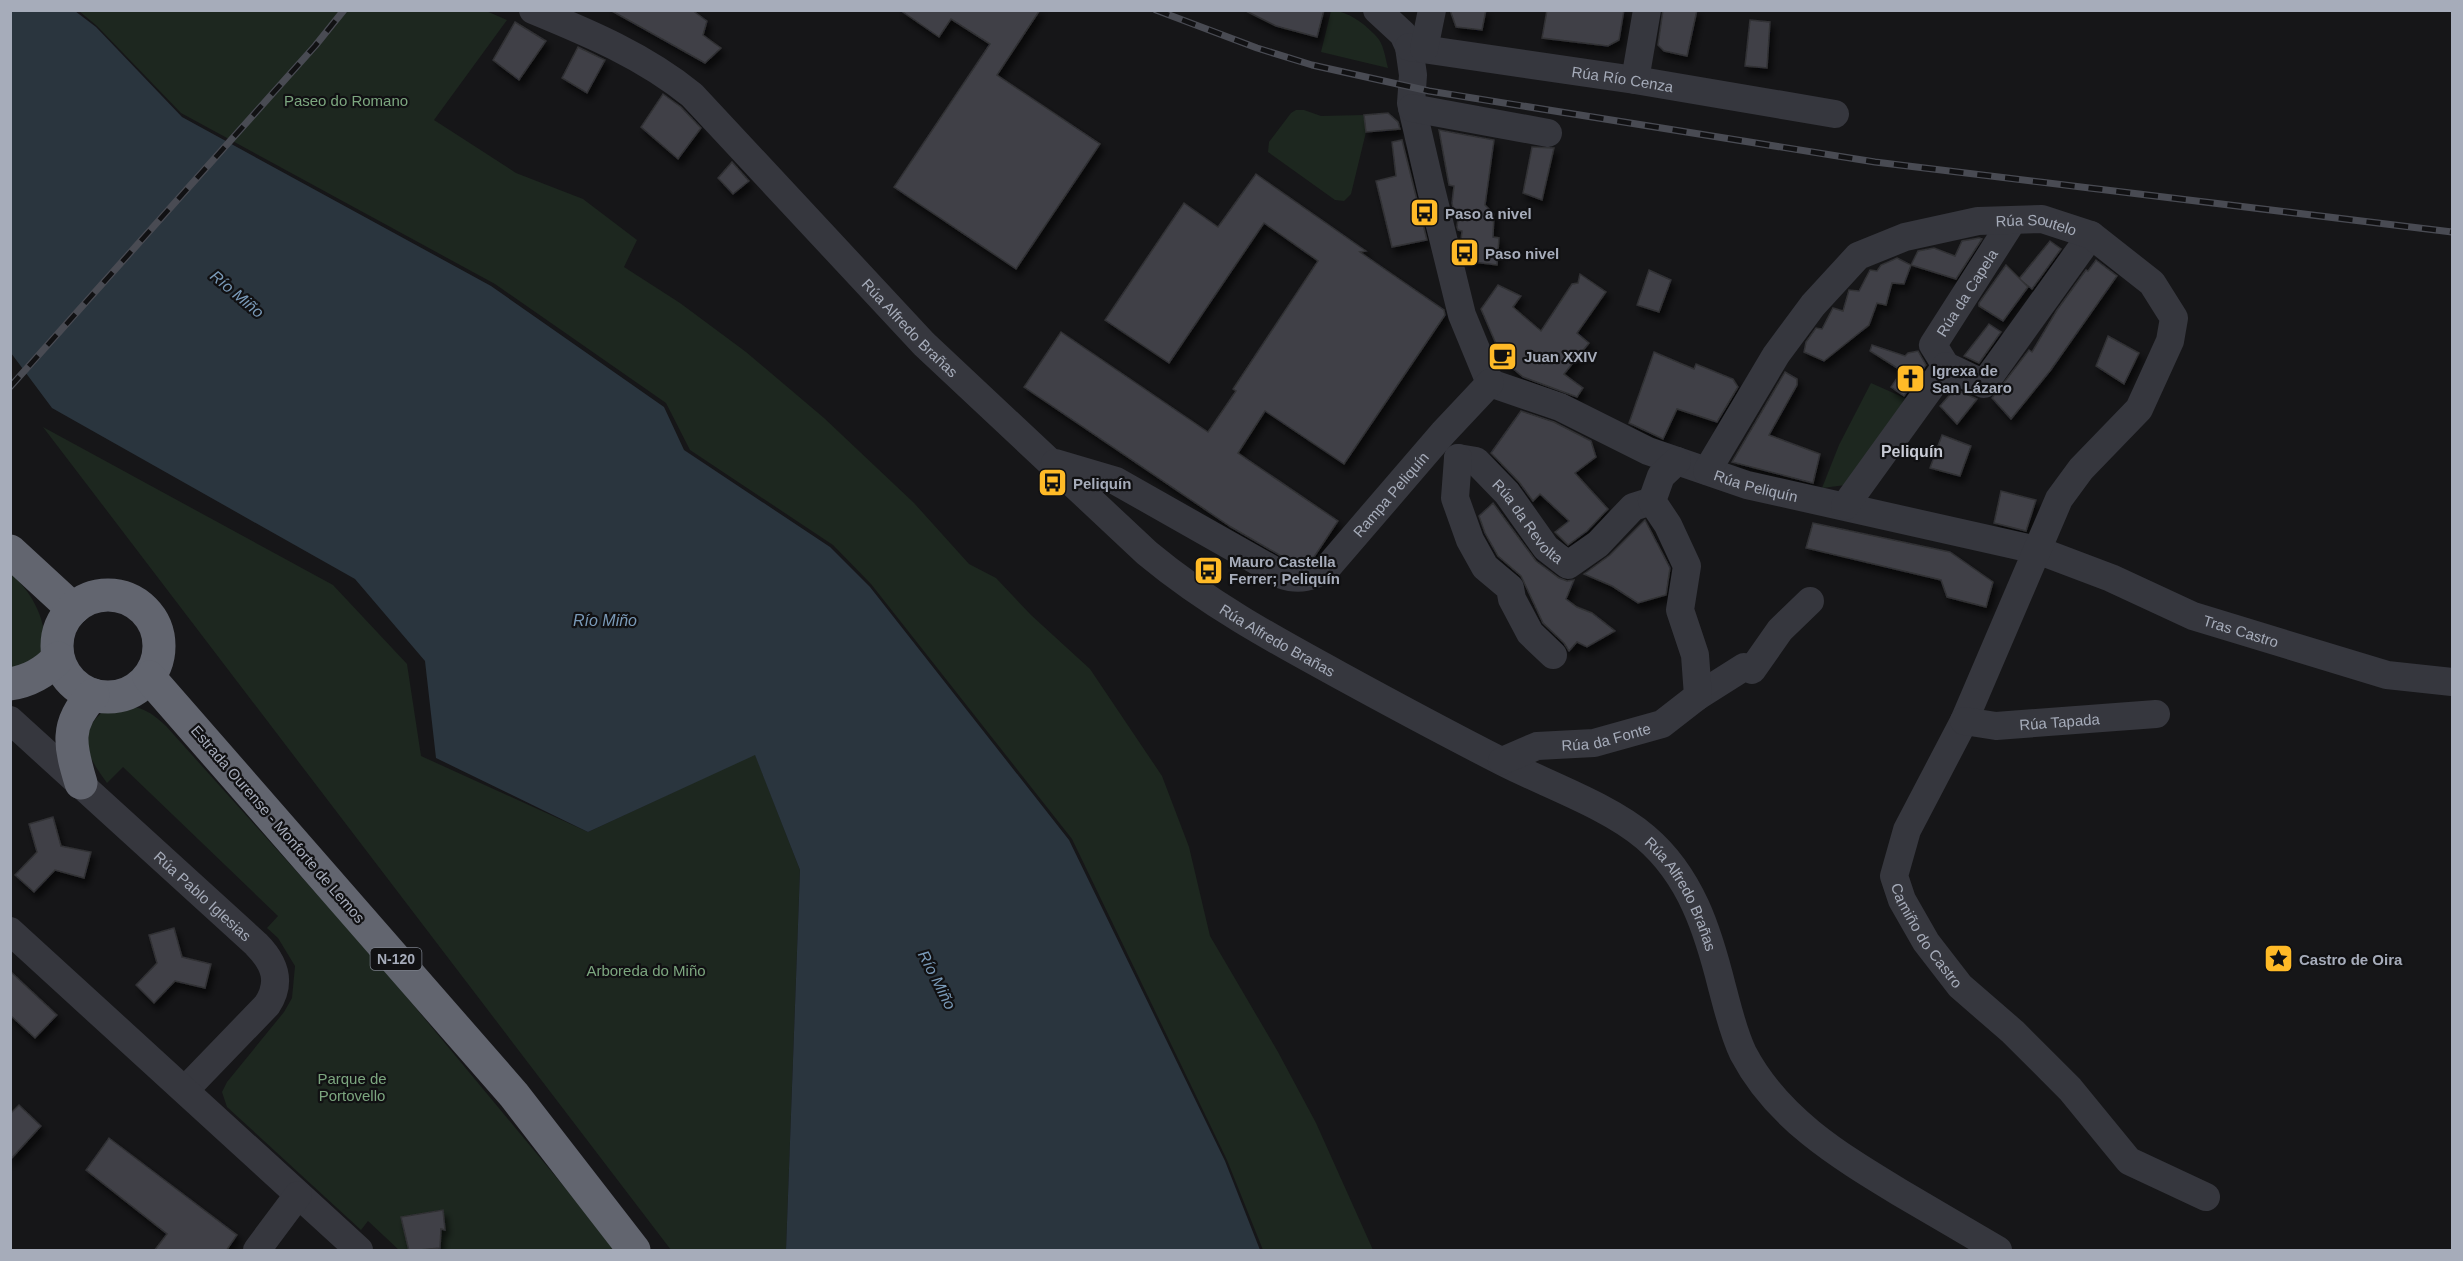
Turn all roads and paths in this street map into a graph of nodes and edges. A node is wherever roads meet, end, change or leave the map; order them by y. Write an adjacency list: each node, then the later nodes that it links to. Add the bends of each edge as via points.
1 (533, 10): 16 (street, Rúa Alfredo Brañas, via 632,55 692,95 924,344)
2 (1377, 10): 5 (street)
3 (1432, 10): 5 (street)
4 (1647, 10): 6 (street)
5 (1416, 48): 6 (street, Rúa Río Cenza); 7 (street)
6 (1635, 80): 8 (street, Rúa Río Cenza)
7 (1412, 98): 9 (street); 13 (street, via 1462,315)
8 (1835, 114)
9 (1548, 133)
10 (2013, 220): 11 (street, Rúa Soutelo, via 2042,219); 12 (street, Rúa da Capela, via 1933,345); 18 (street, Rúa Soutelo, via 1978,221 1905,237 1858,256 1813,305 1776,355)
11 (2091, 235): 12 (street, via 1984,384); 21 (street, Rúa Soutelo, via 2152,283 2174,318 2170,341 2139,409 2080,469 2059,499)
12 (1946, 366): 20 (street)
13 (1490, 383): 14 (street, Rampa Peliquín); 17 (street, Rúa Peliquín, via 1560,407 1648,451)
14 (1443, 433): 15 (street); 16 (street, Rampa Peliquín, via 1328,568 1305,579 1282,575 1116,481)
15 (1458, 458): 19 (street, Rúa da Revolta, via 1476,461 1507,493 1546,548 1568,565 1598,544 1633,507); 25 (street, via 1455,498 1470,540 1485,567 1510,588 1530,633)
16 (1051, 461): 35 (street, Rúa Alfredo Brañas, via 1147,554 1215,605)
17 (1677, 461): 18 (street, Rúa Peliquín); 19 (street, via 1661,476)
18 (1707, 471): 20 (street, Rúa Peliquín, via 1747,485)
19 (1652, 501): 31 (street, via 1687,566 1680,610 1695,655)
20 (1845, 506): 21 (street, Rúa Peliquín)
21 (2037, 550): 28 (street, Tras Castro, via 2111,578 2193,616 2387,675); 34 (street, Camiño do Castro)
22 (10, 551): 24 (highway)
23 (1810, 601): 31 (street, Rúa da Fonte, via 1780,630 1752,670 1744,667)
24 (73, 609): 26 (highway, via 62,623 57,640); 27 (highway, via 103,596 120,596 135,603 156,629 157,662)
25 (1553, 655)
26 (58, 658): 29 (highway, via 34,677); 30 (highway, via 77,687)
27 (149, 676): 30 (highway, via 124,695); 43 (highway, Estrada Ourense - Monforte de Lemos / N-120, via 514,1095)
28 (2452, 682)
29 (10, 684)
30 (93, 695): 36 (highway, via 72,728 73,756)
31 (1695, 698): 35 (street, Rúa da Fonte, via 1662,724 1594,743 1537,746)
32 (2156, 714): 34 (street, Rúa Tapada, via 1996,726)
33 (10, 720): 36 (street, Rúa Pablo Iglesias)
34 (1964, 721): 40 (street, Camiño do Castro, via 1908,830 1894,876 1902,900 1926,942 1960,986 2070,1089 2129,1161)
35 (1502, 761): 44 (street, Rúa Alfredo Brañas, via 1630,825 1666,859 1704,921 1742,1049 1752,1069 1786,1112 1830,1149)
36 (81, 783): 38 (street, Rúa Pablo Iglesias, via 256,944 274,968 274,995 267,1005)
37 (10, 931): 38 (street)
38 (185, 1090): 39 (street)
39 (298, 1195): 41 (street); 42 (street)
40 (2206, 1197)
41 (257, 1251)
42 (359, 1251)
43 (634, 1251)
44 (1998, 1251)

